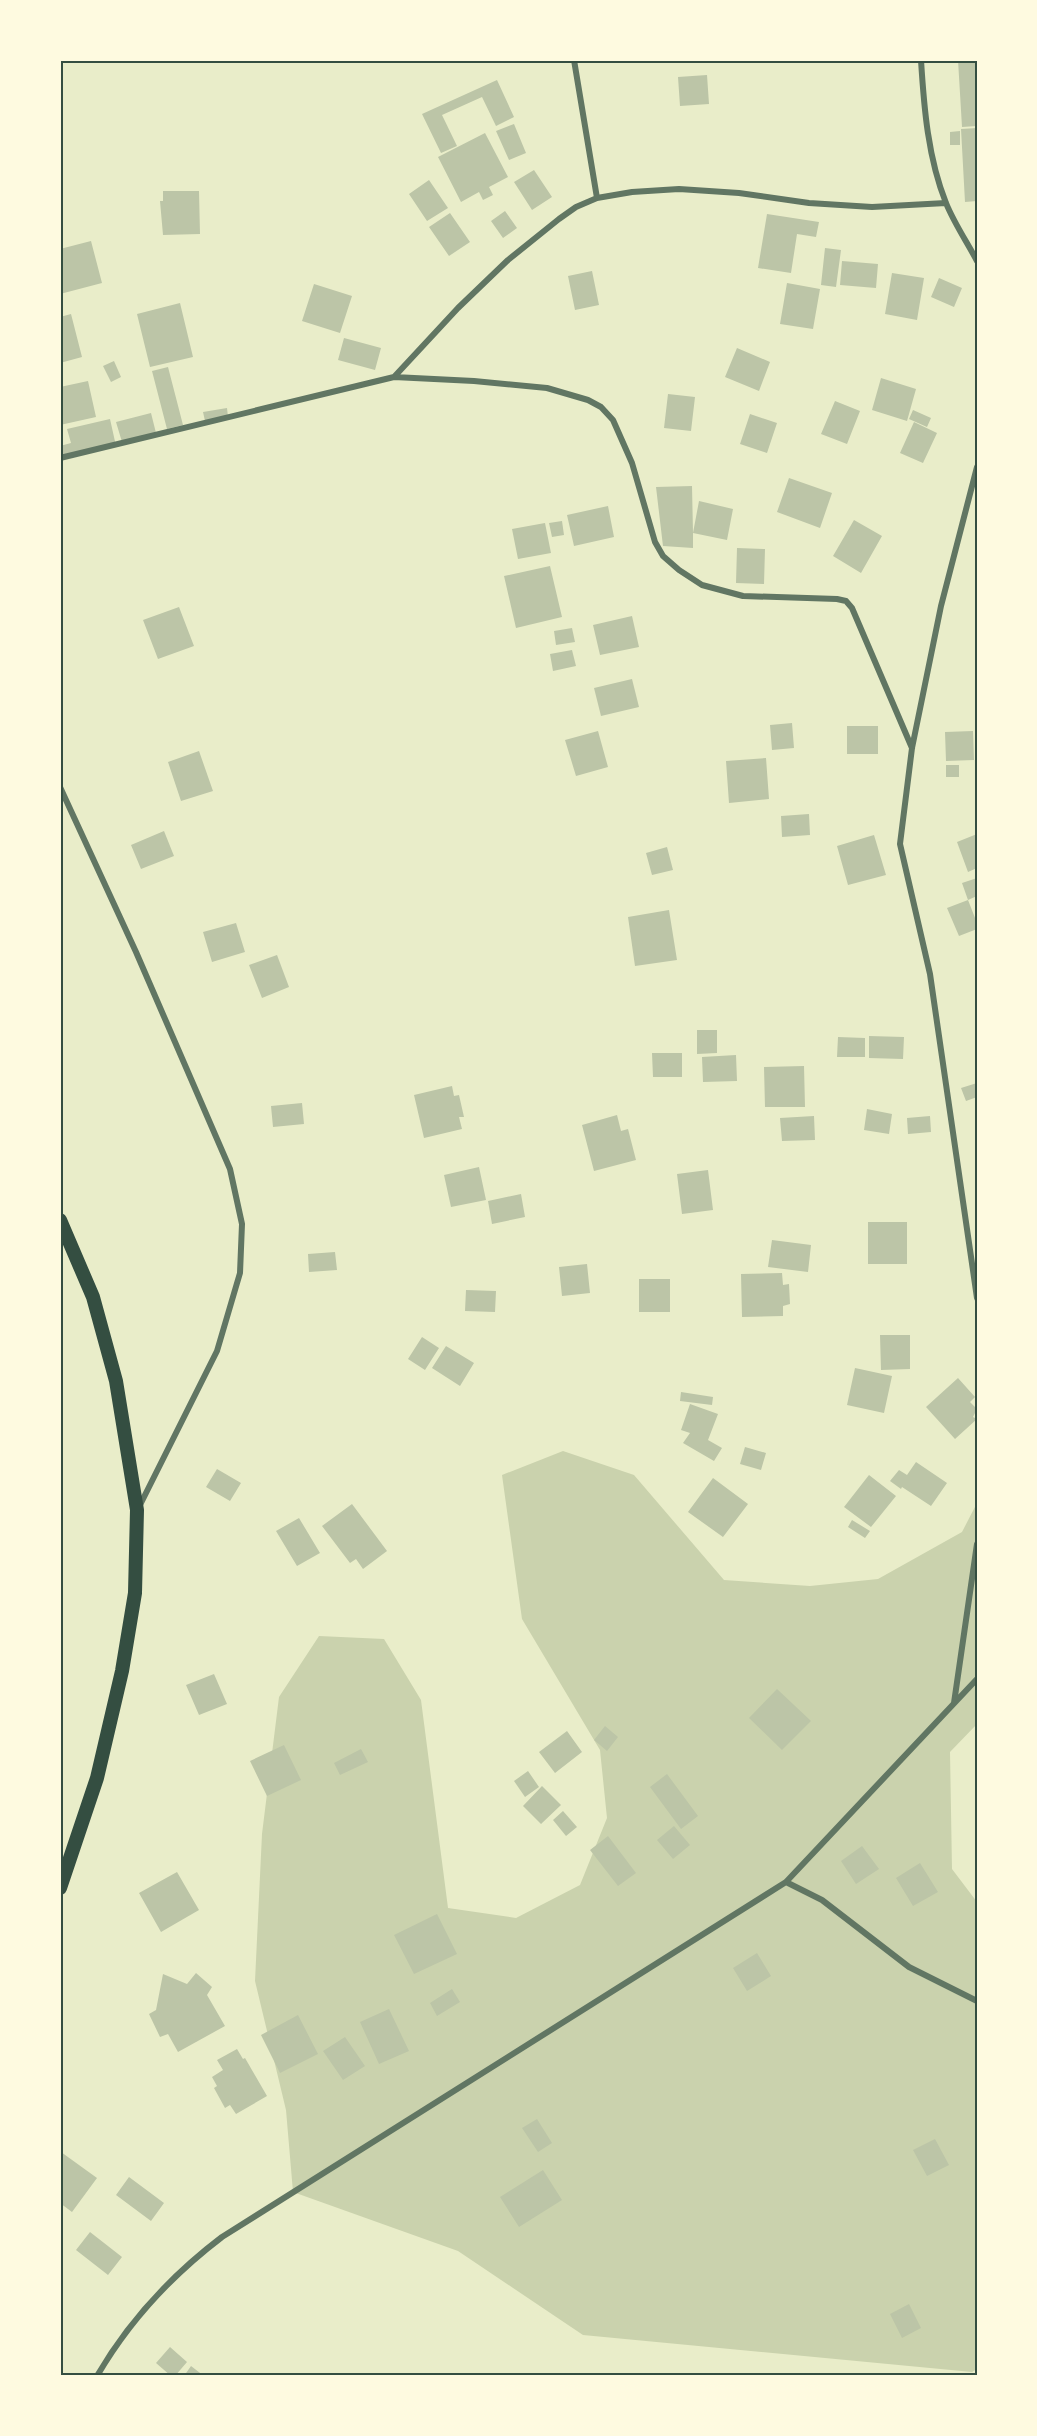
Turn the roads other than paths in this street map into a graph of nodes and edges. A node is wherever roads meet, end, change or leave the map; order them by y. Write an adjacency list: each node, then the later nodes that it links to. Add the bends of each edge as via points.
1 (574, 60): 3 (street)
2 (921, 60): 4 (street, via 926,120)
3 (597, 198): 4 (street, via 679,189 872,207); 6 (street, via 568,213 508,260)
4 (946, 203): 5 (street)
5 (977, 261)
6 (394, 377): 7 (street); 9 (street, via 547,388 601,407 613,420 632,463 655,542 663,556 702,585 743,597 846,601 857,618)
7 (60, 458)
8 (977, 467): 9 (street, via 941,606)
9 (912, 748): 12 (street, via 900,844 930,974)
10 (60, 787): 13 (street, via 230,1169 242,1224 240,1272 217,1351)
11 (60, 1220): 13 (highway, via 93,1297 116,1381)
12 (977, 1298)
13 (137, 1510): 18 (highway, via 135,1593 122,1671 97,1778)
14 (977, 1544): 16 (street)
15 (977, 1679): 16 (street)
16 (954, 1703): 17 (street)
17 (786, 1882): 19 (street, via 822,1900 909,1967); 20 (street, via 222,2237 196,2257 138,2316)
18 (60, 1888)
19 (977, 2001)
20 (97, 2376)

